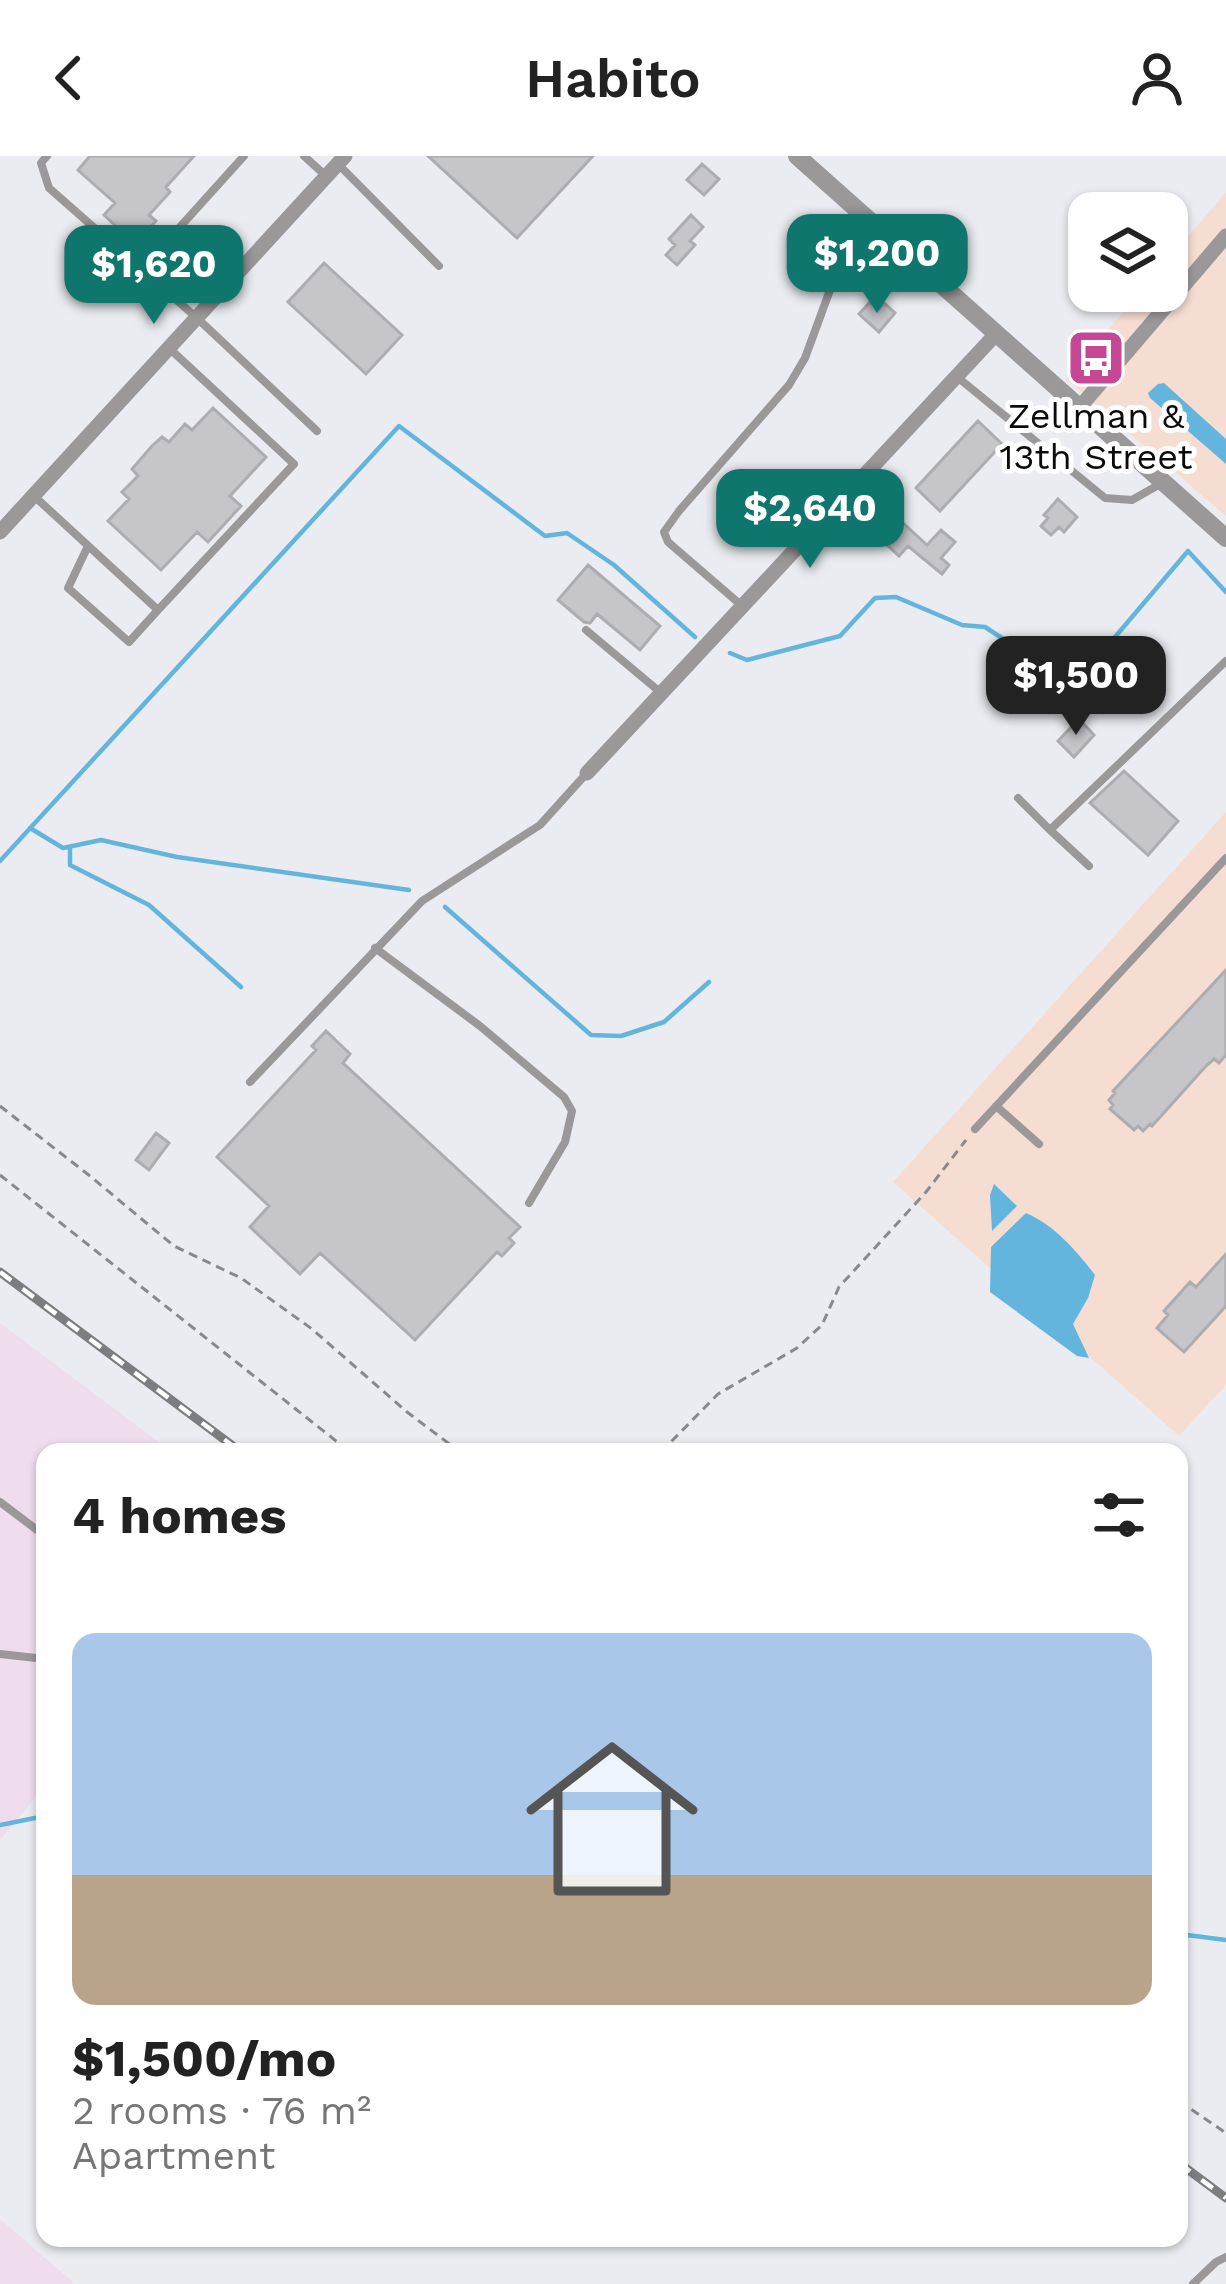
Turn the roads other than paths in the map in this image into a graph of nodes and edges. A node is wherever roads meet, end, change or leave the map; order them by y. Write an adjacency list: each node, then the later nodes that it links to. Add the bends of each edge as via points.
1 (47, 156): 9 (lane, via 41,163 49,188)
2 (244, 156): 9 (lane)
3 (304, 156): 5 (lane)
4 (796, 156): 6 (street)
5 (336, 165): 8 (lane); 10 (street)
6 (884, 232): 11 (street); 21 (lane, via 833,282 789,385 664,532)
7 (1226, 236): 14 (street)
8 (439, 266)
9 (142, 269): 10 (lane)
10 (196, 318): 12 (street); 15 (lane)
11 (996, 334): 13 (street); 14 (street)
12 (169, 348): 17 (street); 22 (lane, via 294,464)
13 (956, 376): 16 (lane, via 1105,498 1132,500); 21 (street)
14 (1080, 407): 16 (street)
15 (317, 431)
16 (1163, 482): 19 (street)
17 (33, 496): 18 (street); 20 (lane)
18 (0, 532)
19 (1226, 538)
20 (88, 546): 22 (lane); 22 (lane, via 68,588 129,642)
21 (742, 606): 25 (street)
22 (158, 610)
23 (586, 630): 25 (lane)
24 (1226, 661): 28 (lane)
25 (661, 693): 26 (street)
26 (587, 773): 31 (lane, via 540,825 422,901)
27 (1018, 798): 28 (lane)
28 (1050, 830): 30 (lane)
29 (1226, 858): 33 (lane)
30 (1089, 866)
31 (376, 948): 32 (lane); 36 (lane, via 564,1097 572,1111 565,1142)
32 (250, 1082)
33 (996, 1106): 34 (lane); 35 (lane)
34 (975, 1130)
35 (1039, 1144)
36 (529, 1203)
37 (0, 1502): 38 (lane)
38 (36, 1529)
39 (0, 1654): 40 (lane)
40 (36, 1657)
41 (1226, 2257): 42 (lane)
42 (1192, 2284)

